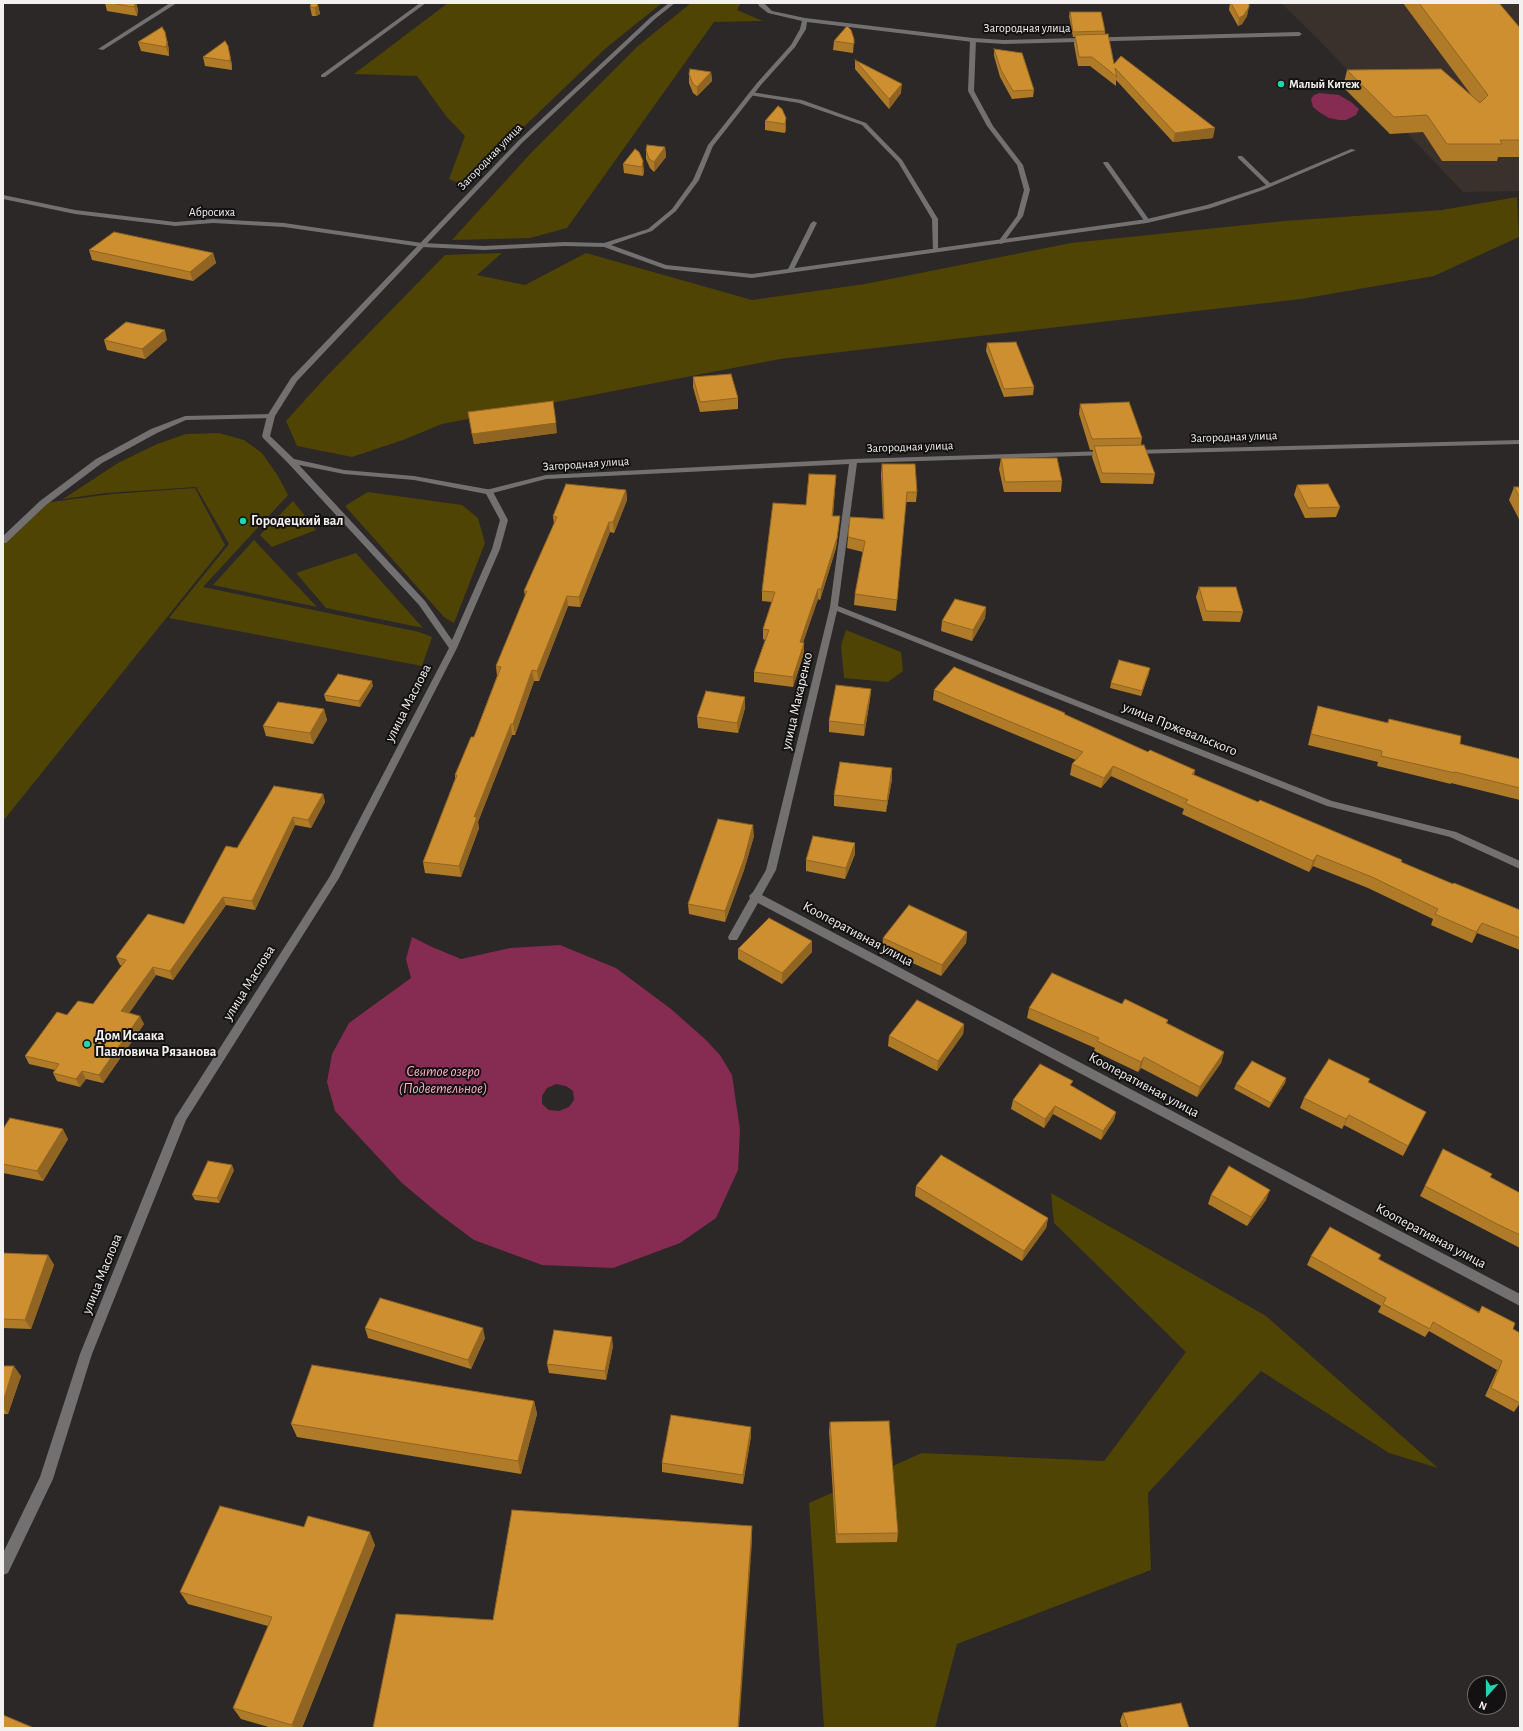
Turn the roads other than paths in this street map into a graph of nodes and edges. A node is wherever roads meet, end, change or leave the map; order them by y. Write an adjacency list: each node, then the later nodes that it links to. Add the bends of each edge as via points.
1 (174, 3): 8 (street)
2 (423, 3): 9 (street)
3 (672, 3): 19 (street, Загородная улица, via 520,142)
4 (761, 3): 5 (street, Загородная улица, via 770,12)
5 (805, 20): 7 (street, Загородная улица); 10 (street, via 793,46)
6 (1299, 34): 7 (street, Загородная улица)
7 (973, 40): 18 (street, via 971,91 990,126 1020,165 1027,190 1020,216)
8 (100, 49)
9 (323, 76)
10 (751, 94): 20 (street, via 710,146 696,180 674,210 650,230); 21 (street, via 800,101 864,124 900,161 935,219)
11 (1353, 150): 14 (street)
12 (1240, 157): 14 (street)
13 (1106, 163): 16 (street)
14 (1269, 185): 16 (street, via 1209,207)
15 (3, 197): 19 (street, Абросиха, via 75,212 175,224 213,222 284,225)
16 (1148, 221): 18 (street)
17 (814, 223): 22 (street)
18 (1001, 242): 21 (street)
19 (422, 245): 20 (street, Абросиха, via 484,248); 23 (street, Загородная улица, via 294,380)
20 (605, 245): 22 (street, via 665,267 752,276)
21 (936, 251): 22 (street)
22 (790, 271)
23 (271, 416): 25 (street, Загородная улица, via 266,436); 28 (street, via 185,418 154,431 100,461 43,503)
24 (1520, 442): 26 (street, Загородная улица)
25 (291, 461): 27 (street, Загородная улица, via 344,472 414,478); 30 (street, via 422,603)
26 (853, 461): 27 (street, Загородная улица, via 546,477); 29 (street, улица Макаренко)
27 (489, 492): 30 (street, улица Маслова, via 504,520 496,549)
28 (3, 541)
29 (834, 607): 31 (street, улица Пржевальского, via 1330,804 1452,834); 32 (street, улица Макаренко, via 771,870)
30 (453, 648): 35 (street, улица Маслова, via 334,878 181,1118 86,1354 46,1479)
31 (1520, 865)
32 (754, 896): 33 (street, улица Макаренко); 34 (street, Кооперативная улица)
33 (733, 937)
34 (1520, 1300)
35 (3, 1568)

